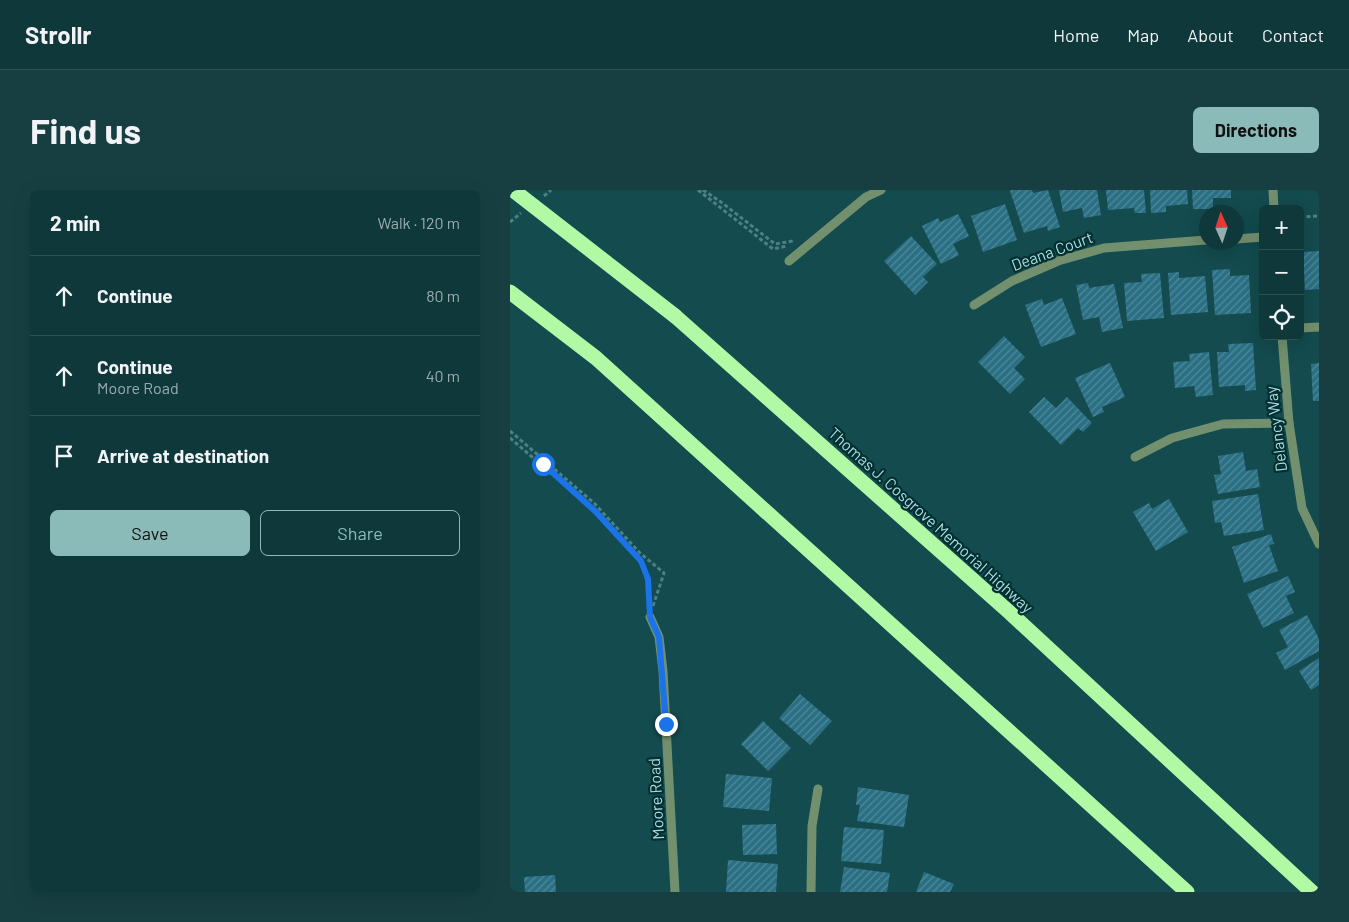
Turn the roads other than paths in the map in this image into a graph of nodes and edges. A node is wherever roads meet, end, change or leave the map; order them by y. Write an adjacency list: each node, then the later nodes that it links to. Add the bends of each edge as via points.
1 (513, 190): 22 (highway, Thomas J. Cosgrove Memorial Highway, bridge, via 675,316 1008,611)
2 (881, 190): 8 (street, via 866,198)
3 (1273, 190): 4 (street)
4 (1274, 205)
5 (1259, 237): 6 (street)
6 (1244, 238)
7 (1199, 241): 10 (street, Deana Court, via 1104,248 1012,281)
8 (789, 261)
9 (510, 292): 21 (highway, via 596,358)
10 (974, 305)
11 (1319, 327): 12 (street)
12 (1304, 328)
13 (1282, 340): 14 (street, Delancy Way)
14 (1288, 423): 15 (street, via 1223,424 1172,438); 16 (street, Delancy Way, via 1302,508)
15 (1135, 457)
16 (1319, 544)
17 (650, 617): 19 (street, Moore Road, via 659,637 663,671)
18 (818, 788): 20 (street, via 812,826)
19 (676, 892)
20 (811, 892)
21 (1187, 892)
22 (1312, 892)

